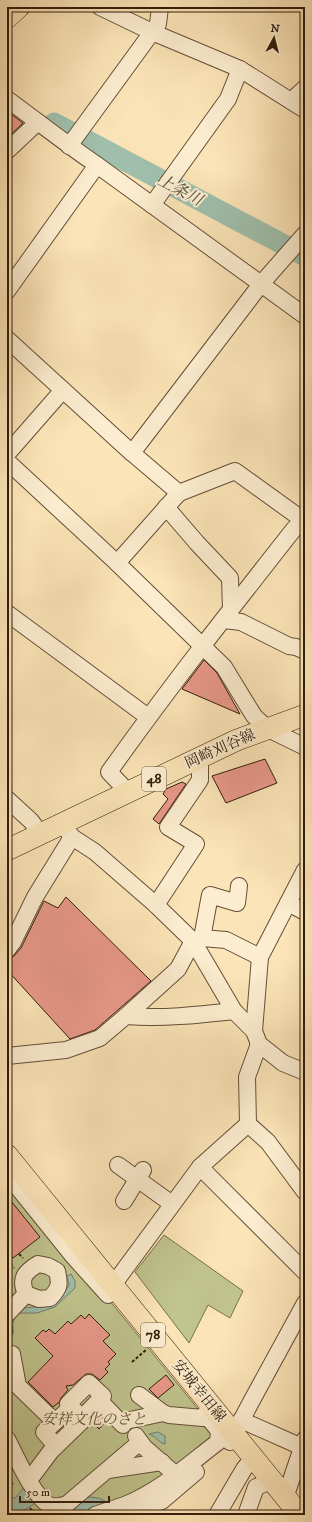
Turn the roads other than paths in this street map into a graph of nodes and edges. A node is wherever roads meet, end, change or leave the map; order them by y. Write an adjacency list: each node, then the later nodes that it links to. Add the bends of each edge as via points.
1 (19, 7): 4 (main road)
2 (100, 7): 5 (street)
3 (160, 7): 5 (street, via 158,24)
4 (7, 18)
5 (152, 32): 6 (street); 12 (street)
6 (240, 69): 9 (street); 15 (street, via 228,99)
7 (305, 88): 9 (street)
8 (7, 99): 11 (street)
9 (291, 101): 10 (street)
10 (305, 110)
11 (38, 122): 12 (street); 13 (street)
12 (69, 146): 14 (street)
13 (7, 151)
14 (96, 165): 15 (street); 18 (street)
15 (152, 205): 17 (street)
16 (305, 234): 17 (street)
17 (261, 284): 19 (street); 22 (street)
18 (7, 292)
19 (305, 316)
20 (7, 339): 21 (street)
21 (63, 390): 22 (street); 23 (street)
22 (132, 453): 25 (street)
23 (7, 454)
24 (7, 461): 28 (street)
25 (179, 493): 26 (street); 27 (street, via 235,471)
26 (166, 507): 28 (street); 30 (street, via 230,578)
27 (304, 519): 30 (street)
28 (117, 563): 31 (street)
29 (7, 613): 34 (street)
30 (227, 615): 31 (street); 32 (street, via 289,646)
31 (204, 646): 34 (street); 35 (street, via 224,667 254,716)
32 (305, 651)
33 (305, 715): 35 (main road, 岡崎刈谷線 / 48)
34 (148, 717): 38 (street, via 109,772)
35 (268, 729): 36 (street); 37 (main road, 岡崎刈谷線 / 48)
36 (305, 747)
37 (200, 757): 38 (main road, 岡崎刈谷線 / 48); 46 (street, via 200,780 168,827 196,844)
38 (127, 791): 40 (main road, 岡崎刈谷線 / 48)
39 (7, 799): 41 (street)
40 (67, 830): 41 (main road, 岡崎刈谷線 / 48); 46 (street); 49 (street)
41 (40, 833): 42 (main road, 岡崎刈谷線 / 48)
42 (7, 850)
43 (305, 870): 45 (street)
44 (239, 886): 48 (street, via 237,903 210,895)
45 (288, 903): 47 (street); 50 (street)
46 (156, 905): 48 (street)
47 (305, 912)
48 (198, 940): 50 (street, via 226,940); 51 (street); 52 (street, via 178,969)
49 (7, 950)
50 (260, 957): 53 (street)
51 (234, 1010): 52 (street, via 147,1018); 53 (street)
52 (126, 1016): 54 (street, via 100,1038 66,1050)
53 (256, 1037): 55 (street, via 283,1063); 56 (street, via 247,1077)
54 (7, 1056)
55 (305, 1072)
56 (248, 1124): 59 (street); 61 (street, via 268,1142)
57 (8, 1164): 64 (street); 67 (main road, 安城幸田線 / 78)
58 (118, 1166): 60 (street)
59 (200, 1167): 63 (street); 66 (street)
60 (140, 1174): 62 (street); 63 (street)
61 (303, 1183)
62 (124, 1201)
63 (172, 1204): 67 (street)
64 (73, 1256): 65 (street); 85 (street, via 95,1279 219,1431 218,1442)
65 (55, 1269): 68 (street, via 38,1264 29,1270 23,1278 22,1286); 68 (street, via 59,1280 58,1289 50,1298 39,1299)
66 (305, 1272)
67 (113, 1285): 74 (main road, 安城幸田線 / 78)
68 (26, 1294): 70 (street)
69 (303, 1311): 77 (street)
70 (7, 1314)
71 (9, 1352): 76 (street, via 18,1386)
72 (139, 1395): 75 (street)
73 (73, 1406): 75 (street, via 93,1389 122,1423); 76 (street); 80 (street, via 81,1422)
74 (214, 1409): 75 (street, via 203,1418); 77 (main road, 安城幸田線 / 78)
75 (163, 1413)
76 (55, 1422): 80 (street, via 44,1432)
77 (237, 1427): 79 (street); 81 (main road, 安城幸田線 / 78); 89 (street, via 232,1441 162,1501)
78 (7, 1439): 83 (street, via 38,1494 49,1505 57,1507 67,1504)
79 (304, 1443): 87 (street)
80 (56, 1446): 84 (street)
81 (253, 1458): 86 (main road, 安城幸田線 / 78); 90 (street)
82 (162, 1462): 83 (street); 83 (street, via 145,1442); 85 (street)
83 (107, 1470)
84 (33, 1475)
85 (176, 1475): 88 (street, via 128,1503)
86 (271, 1481): 87 (main road, 安城幸田線 / 78); 91 (street, via 256,1486)
87 (285, 1498): 92 (main road, 安城幸田線 / 78)
88 (95, 1515)
89 (123, 1515)
90 (217, 1515)
91 (246, 1515)
92 (300, 1515)

